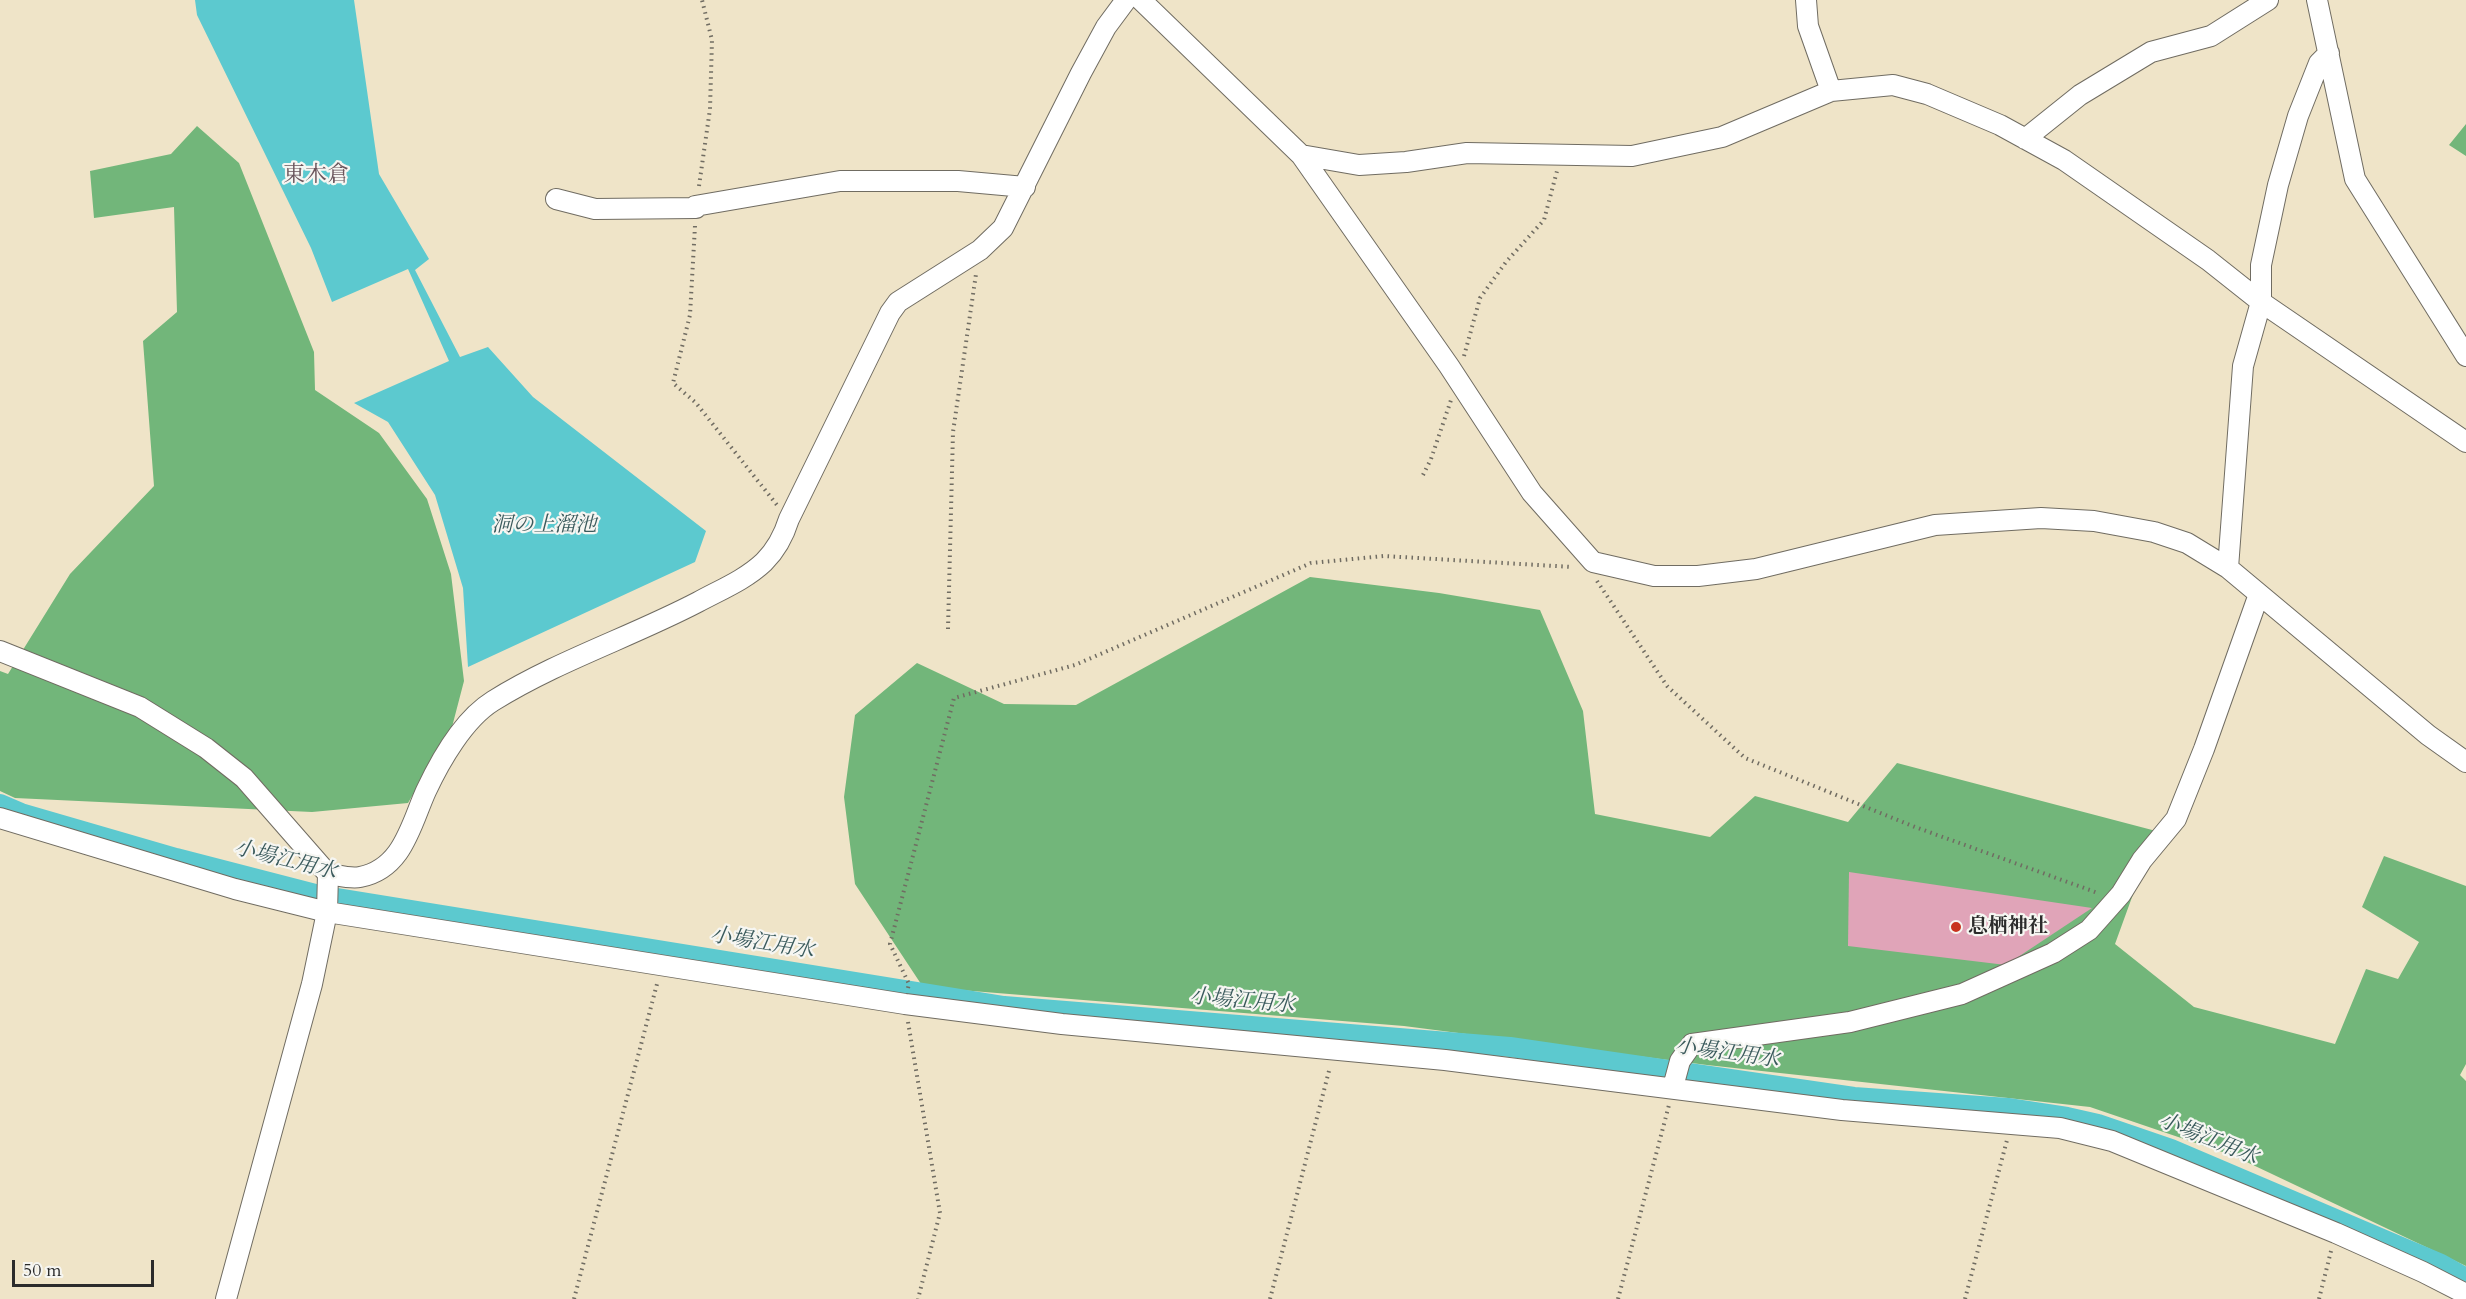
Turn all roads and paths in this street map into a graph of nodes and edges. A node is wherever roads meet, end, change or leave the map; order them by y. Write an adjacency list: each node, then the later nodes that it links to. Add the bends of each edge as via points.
1 (702, 0): 14 (path, via 712,40 710,109)
2 (1126, 0): 12 (street, via 1081,73)
3 (1141, 0): 10 (street)
4 (1806, 0): 8 (street, via 1808,26)
5 (2268, 0): 9 (street, via 2211,36 2151,52 2080,95)
6 (2317, 0): 7 (street)
7 (2328, 52): 16 (street, via 2319,63 2298,116 2278,185 2261,265); 17 (street, via 2355,179)
8 (1831, 91): 9 (street, via 1893,85 1962,107); 11 (street, via 1722,137 1632,156)
9 (2025, 139): 16 (street, via 2064,160 2208,260)
10 (1301, 155): 11 (street, via 1359,165 1467,153); 18 (street)
11 (1561, 156): 18 (path, via 1544,220 1480,298)
12 (1025, 188): 14 (street, via 958,181 840,181); 15 (street, via 1003,228)
13 (556, 199): 14 (street, via 596,209)
14 (696, 208): 21 (path, via 690,315 673,383 696,403)
15 (980, 250): 21 (street, via 904,298 890,313); 25 (path, via 953,432)
16 (2261, 302): 19 (street); 23 (street, via 2242,366)
17 (2466, 356)
18 (1458, 378): 20 (path); 22 (street, via 1532,493)
19 (2466, 442)
20 (1423, 475)
21 (789, 519): 29 (street, via 784,535 765,560 741,579 658,623 536,678 483,708 466,724 425,792 406,843 384,867)
22 (1591, 565): 23 (street, via 1654,576 1698,576 1756,569 1935,525 2041,518 2094,521 2154,532 2187,543); 30 (path, via 1667,686 1745,758 1915,827); 32 (path, via 1384,556 1311,562 1075,664 954,698 890,944)
23 (2228, 568): 24 (street)
24 (2259, 594): 27 (street); 30 (street, via 2176,819)
25 (948, 629)
26 (0, 651): 29 (street, via 140,707 206,748 244,778)
27 (2466, 762)
28 (0, 818): 29 (street, via 235,889)
29 (328, 896): 31 (street); 39 (street, via 312,984)
30 (2116, 899): 35 (street, via 2089,930 2053,952 1962,994 1850,1022 1692,1044)
31 (662, 965): 33 (street); 40 (path)
32 (909, 984)
33 (905, 1004): 34 (street, via 1062,1024); 41 (path, via 940,1213)
34 (1335, 1048): 35 (street); 42 (path)
35 (1676, 1075): 36 (street, via 1842,1110); 43 (path)
36 (2011, 1122): 37 (street, via 2060,1128 2112,1141); 44 (path)
37 (2336, 1233): 38 (street); 45 (path)
38 (2466, 1294)
39 (226, 1299)
40 (574, 1299)
41 (918, 1299)
42 (1270, 1299)
43 (1618, 1299)
44 (1965, 1299)
45 (2319, 1299)

